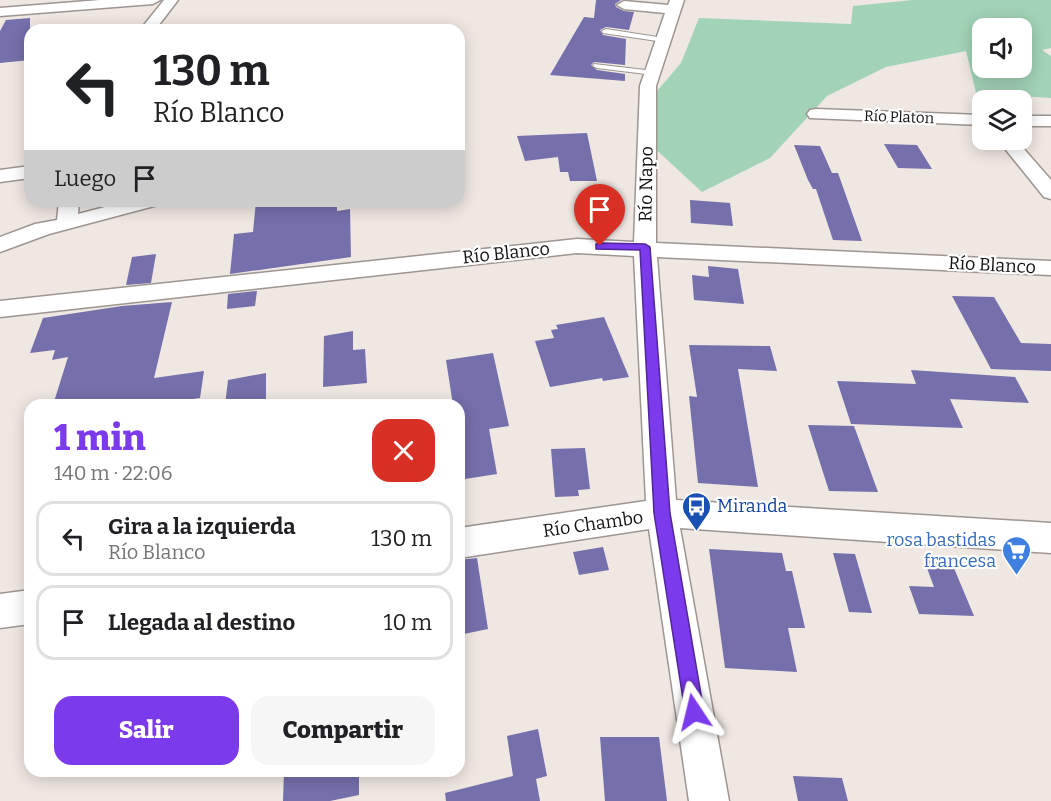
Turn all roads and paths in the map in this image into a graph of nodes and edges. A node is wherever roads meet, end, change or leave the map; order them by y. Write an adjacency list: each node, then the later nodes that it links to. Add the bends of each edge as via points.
1 (153, 0): 5 (street)
2 (171, 0): 6 (street)
3 (624, 5): 4 (street)
4 (676, 5): 8 (street, Río Napo)
5 (0, 12)
6 (152, 24)
7 (606, 31): 8 (lane)
8 (664, 40): 10 (street, Río Napo)
9 (597, 66): 10 (lane)
10 (654, 73): 23 (street, Río Napo, via 648,86)
11 (816, 114): 12 (street, Río Platon)
12 (972, 120)
13 (1032, 121): 14 (street)
14 (1051, 121)
15 (1015, 150): 18 (street)
16 (24, 173): 17 (street)
17 (0, 176)
18 (1051, 193)
19 (68, 207): 21 (street)
20 (130, 207): 21 (street)
21 (67, 224): 22 (street)
22 (0, 245)
23 (645, 247): 24 (street, Río Blanco); 25 (street, Río Blanco, via 577,246); 26 (street, Río Napo)
24 (1051, 268)
25 (0, 309)
26 (662, 513): 27 (street, Río Chambo); 28 (street, Río Chambo); 31 (street, Río Napo)
27 (1051, 538)
28 (465, 542)
29 (24, 608): 30 (street)
30 (0, 611)
31 (709, 801)

